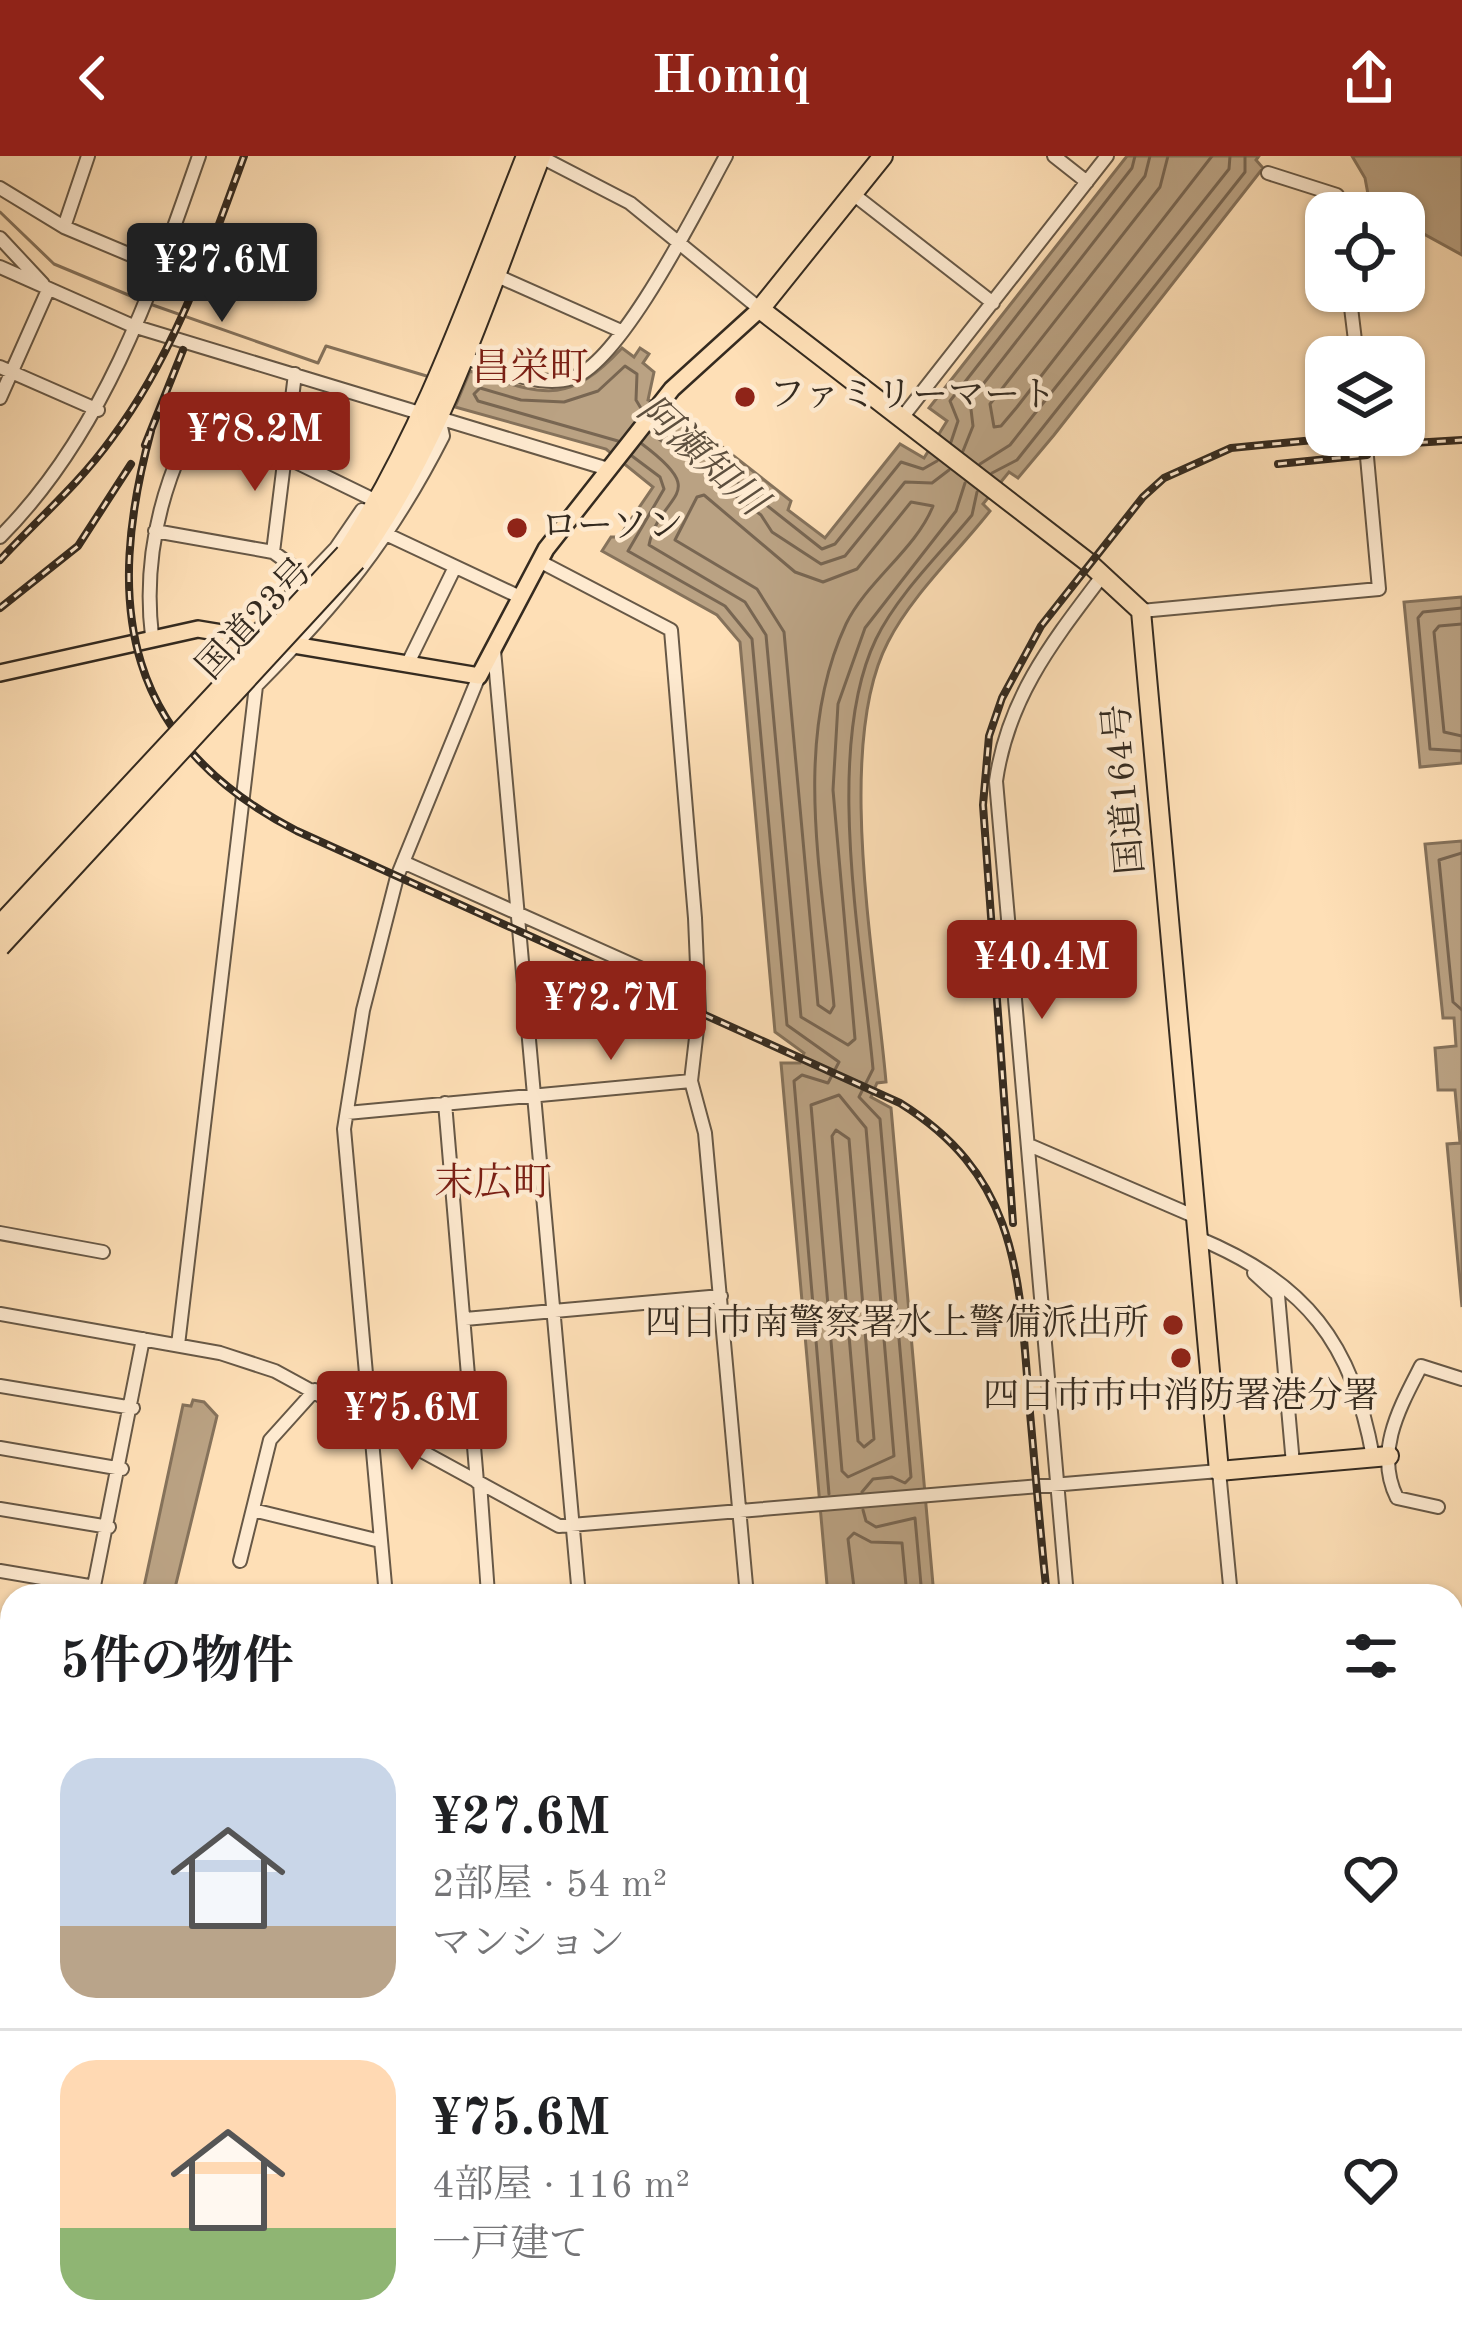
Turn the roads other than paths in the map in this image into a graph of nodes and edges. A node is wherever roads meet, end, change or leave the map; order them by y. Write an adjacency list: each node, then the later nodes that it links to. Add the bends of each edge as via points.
1 (88, 156): 14 (street)
2 (199, 156): 18 (street)
3 (526, 156): 25 (highway, 国道23号)
4 (540, 156): 16 (street, via 602,184); 19 (highway, 国道23号)
5 (726, 156): 16 (street)
6 (883, 156): 13 (highway)
7 (1054, 156): 10 (street)
8 (1107, 156): 10 (street)
9 (1268, 173): 12 (street)
10 (1087, 182): 22 (street)
11 (0, 188): 14 (street)
12 (1328, 192)
13 (853, 194): 21 (highway); 22 (street)
14 (64, 227): 18 (street)
15 (0, 238): 20 (street)
16 (682, 245): 21 (street); 24 (street)
17 (0, 267): 20 (street)
18 (156, 269): 23 (street)
19 (495, 275): 24 (street); 25 (highway, 国道23号)
20 (48, 290): 23 (street); 26 (street)
21 (753, 303): 31 (highway); 34 (main road)
22 (993, 303): 31 (street)
23 (133, 326): 27 (street); 29 (street)
24 (621, 331): 25 (street, via 573,378 532,378)
25 (454, 357): 30 (highway, 国道23号); 30 (highway, 国道23号, via 434,391)
26 (6, 369): 28 (street); 29 (street)
27 (296, 374): 30 (street); 33 (street)
28 (0, 398)
29 (98, 410): 38 (street)
30 (434, 416): 34 (street); 35 (street, via 407,428); 37 (street, via 443,436); 40 (highway, 国道23号)
31 (901, 419): 43 (highway)
32 (1367, 456): 46 (street, via 1378,589)
33 (284, 460): 35 (street); 36 (street, via 183,446); 39 (street)
34 (610, 466): 41 (main road)
35 (370, 498): 44 (street)
36 (155, 531): 39 (street); 47 (street)
37 (388, 536): 42 (street); 49 (street)
38 (0, 537)
39 (273, 552): 44 (street)
40 (350, 557): 56 (highway, 国道23号, bridge); 57 (highway, 国道23号, bridge)
41 (539, 561): 45 (main road); 58 (street, via 671,630)
42 (455, 567): 45 (street); 51 (street)
43 (1103, 575): 46 (highway); 63 (street, via 1018,695 997,781)
44 (309, 578): 48 (street)
45 (520, 597): 50 (main road)
46 (1141, 611): 64 (highway, 国道164号)
47 (152, 636): 48 (main road, via 198,629); 52 (main road)
48 (251, 637): 49 (main road)
49 (299, 642): 51 (main road); 73 (street, via 256,686)
50 (494, 650): 53 (main road); 55 (street)
51 (408, 663): 53 (main road)
52 (0, 673)
53 (479, 676): 54 (street)
54 (403, 862): 55 (street); 62 (street, via 373,965)
55 (518, 912): 58 (street); 60 (street)
56 (0, 925)
57 (0, 946)
58 (698, 994): 59 (street)
59 (691, 1081): 60 (street); 68 (street, via 705,1132)
60 (535, 1094): 61 (street); 69 (street)
61 (446, 1103): 62 (street); 71 (street)
62 (346, 1112): 78 (street)
63 (1028, 1145): 64 (street); 85 (street)
64 (1196, 1217): 66 (highway, 国道164号)
65 (0, 1234): 67 (street)
66 (1198, 1243): 80 (street, via 1264,1270 1320,1322 1358,1390); 81 (street, via 1278,1295); 83 (highway, 国道164号)
67 (103, 1252)
68 (721, 1296): 69 (street); 89 (street)
69 (554, 1312): 71 (street); 91 (street)
70 (0, 1314): 72 (street)
71 (465, 1319): 84 (street)
72 (143, 1340): 73 (street); 77 (street)
73 (178, 1345): 76 (street, via 245,1359)
74 (1462, 1378): 80 (street, via 1421,1366)
75 (0, 1386): 77 (street)
76 (315, 1390): 78 (street); 88 (street, via 270,1440)
77 (133, 1408): 82 (street)
78 (367, 1421): 84 (street); 92 (street)
79 (0, 1448): 82 (street)
80 (1381, 1457): 81 (highway); 86 (street, via 1397,1498)
81 (1293, 1464): 83 (highway)
82 (122, 1469): 90 (street)
83 (1219, 1472): 85 (street); 102 (street)
84 (478, 1482): 91 (street); 98 (street)
85 (1058, 1484): 89 (street); 101 (street)
86 (1438, 1507)
87 (0, 1509): 90 (street)
88 (253, 1510): 92 (street); 93 (street)
89 (741, 1514): 91 (street); 100 (street)
90 (109, 1527): 96 (street)
91 (573, 1527): 99 (street)
92 (380, 1541): 97 (street)
93 (240, 1562)
94 (0, 1571): 95 (street)
95 (58, 1584)
96 (95, 1584)
97 (385, 1584)
98 (487, 1584)
99 (579, 1584)
100 (746, 1584)
101 (1066, 1584)
102 (1230, 1584)

